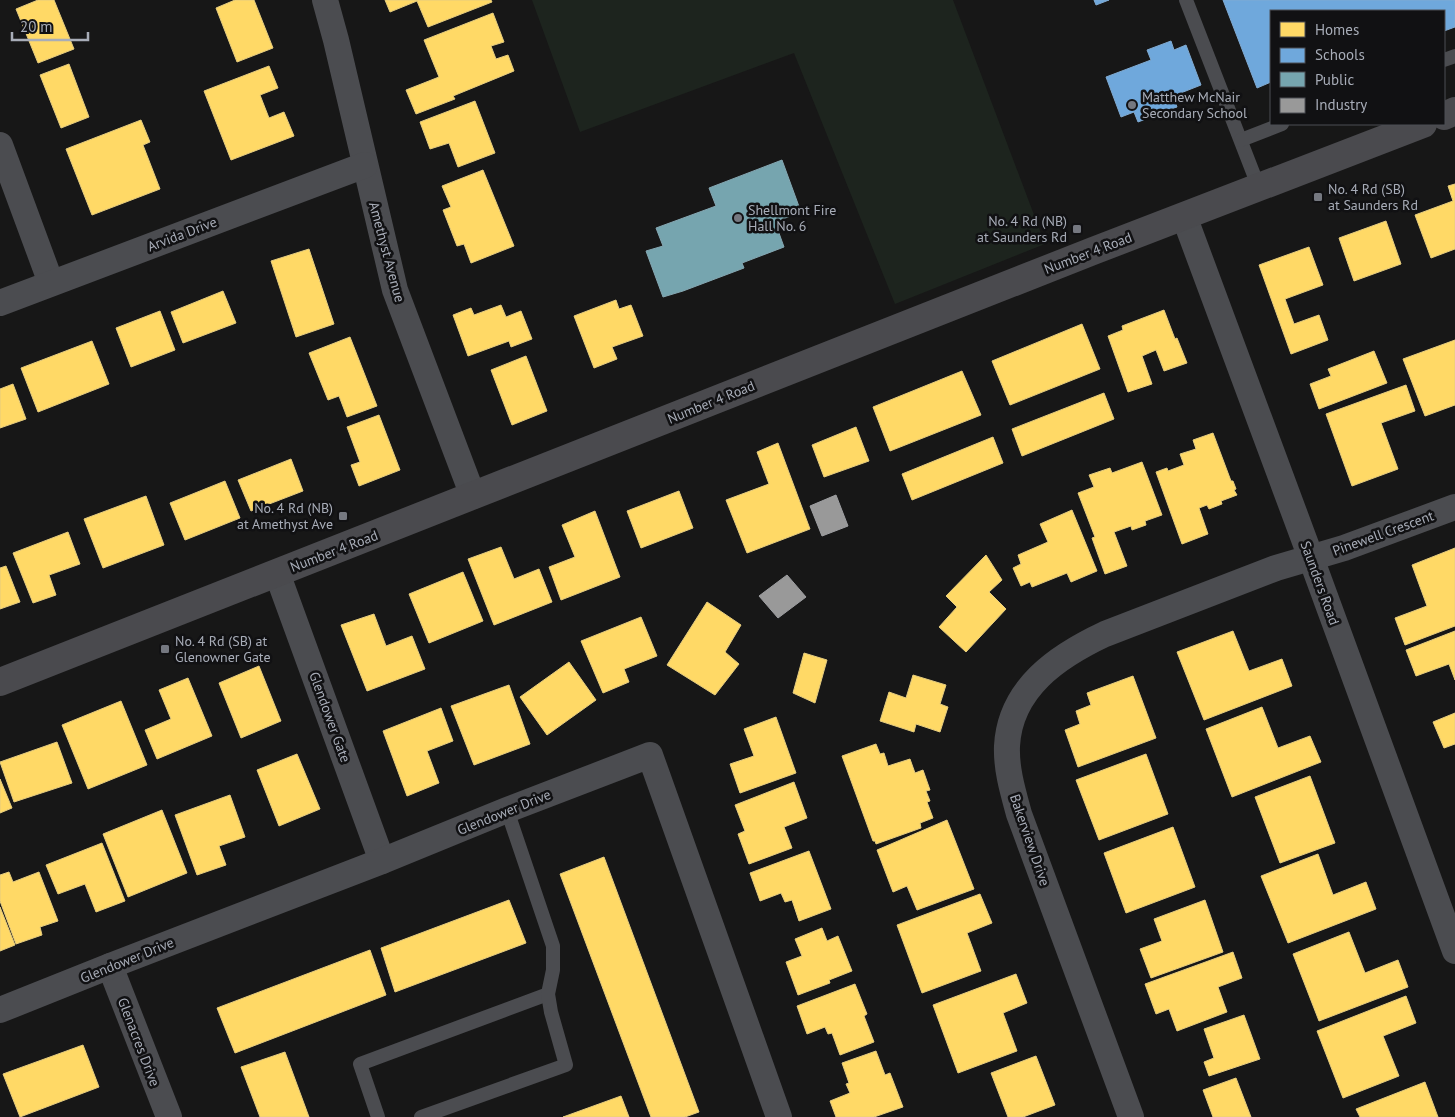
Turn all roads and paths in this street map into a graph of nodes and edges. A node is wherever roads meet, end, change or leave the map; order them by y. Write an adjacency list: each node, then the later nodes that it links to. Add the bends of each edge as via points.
1 (325, 0): 7 (street, Amethyst Avenue)
2 (1186, 0): 5 (lane)
3 (1279, 125): 5 (lane)
4 (1420, 125): 8 (main road, Number 4 Road)
5 (1241, 140): 8 (lane)
6 (0, 144): 10 (street)
7 (365, 165): 10 (street, Arvida Drive); 12 (street, Amethyst Avenue, via 396,290)
8 (1260, 188): 9 (main road, Number 4 Road)
9 (1184, 216): 12 (main road, Number 4 Road); 14 (street, Saunders Road)
10 (52, 283): 11 (street, Arvida Drive)
11 (0, 303)
12 (473, 496): 15 (main road, Number 4 Road)
13 (1455, 507): 14 (street, Pinewell Crescent)
14 (1311, 558): 19 (street, Saunders Road); 27 (street, Bakerview Drive, via 1276,568 1083,645 1064,656 1032,684 1014,714 1008,737 1008,764 1019,814)
15 (277, 573): 16 (main road, Number 4 Road); 18 (street, Glendower Gate)
16 (0, 682)
17 (507, 810): 18 (street, Glendower Drive); 21 (lane, via 554,946); 23 (street, Glendower Drive, via 650,755)
18 (382, 861): 20 (street, Glendower Drive)
19 (1455, 951)
20 (110, 966): 22 (street, Glendower Drive); 24 (street, Glenacres Drive)
21 (548, 994): 25 (lane, via 360,1064); 26 (lane, via 566,1065)
22 (0, 1010)
23 (775, 1116)
24 (168, 1117)
25 (378, 1117)
26 (421, 1117)
27 (1131, 1117)

